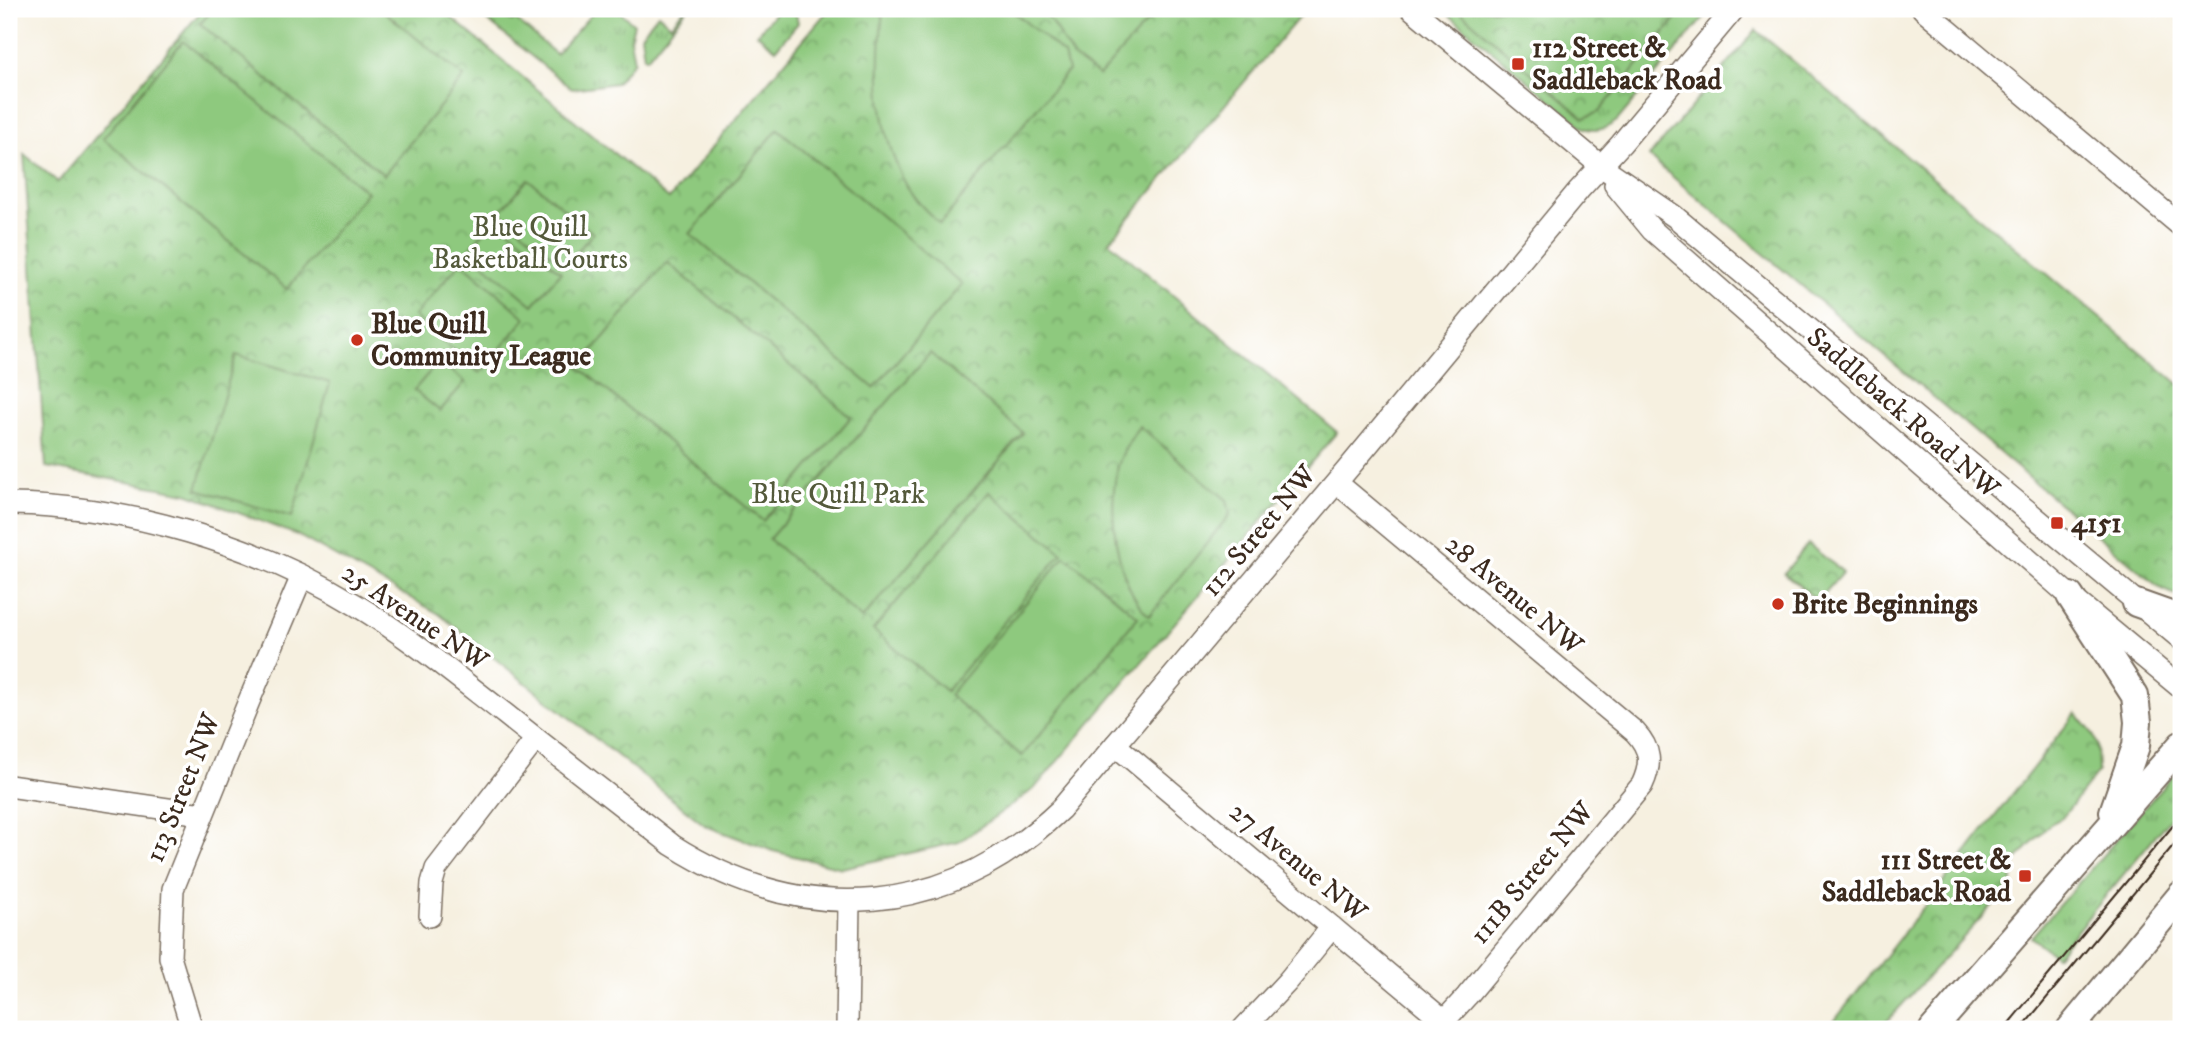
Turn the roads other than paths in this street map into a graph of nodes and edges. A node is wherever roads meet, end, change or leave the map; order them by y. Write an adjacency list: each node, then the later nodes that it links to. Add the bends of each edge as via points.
1 (1412, 9): 4 (street, Saddleback Road NW)
2 (1734, 9): 4 (street, 112 Street NW)
3 (1933, 12): 5 (street)
4 (1601, 166): 6 (street, 112 Street NW); 9 (street, Saddleback Road NW, via 1652,230); 10 (street, Saddleback Road NW, via 1674,216)
5 (2181, 226)
6 (1336, 483): 16 (street, 112 Street NW); 17 (street, 28 Avenue NW, via 1635,732)
7 (9, 504): 8 (street, 25 Avenue NW, via 75,509 180,530 250,552)
8 (302, 576): 14 (street, 25 Avenue NW, via 404,636); 19 (street, 113 Street NW)
9 (2070, 596): 13 (street, Saddleback Road NW); 20 (main road, via 2135,696 2136,746)
10 (2136, 603): 11 (main road); 12 (street, Saddleback Road NW)
11 (2181, 619)
12 (2181, 639)
13 (2181, 688)
14 (536, 739): 21 (street, 25 Avenue NW, via 696,860 769,890); 23 (street, via 436,870)
15 (2181, 745): 20 (main road)
16 (1115, 746): 21 (street, 112 Street NW, via 1061,809 997,860 920,891); 24 (street, 27 Avenue NW)
17 (1649, 754): 25 (street, 111B Street NW, via 1642,785)
18 (9, 786): 19 (street)
19 (202, 814): 26 (street, 113 Street NW, via 173,888 170,957)
20 (2106, 829): 29 (main road)
21 (849, 901): 27 (street)
22 (2178, 901): 30 (main road)
23 (430, 916)
24 (1332, 927): 25 (street, 27 Avenue NW); 28 (street)
25 (1444, 1021)
26 (192, 1029)
27 (847, 1029)
28 (1243, 1029)
29 (1933, 1029)
30 (2070, 1029)

